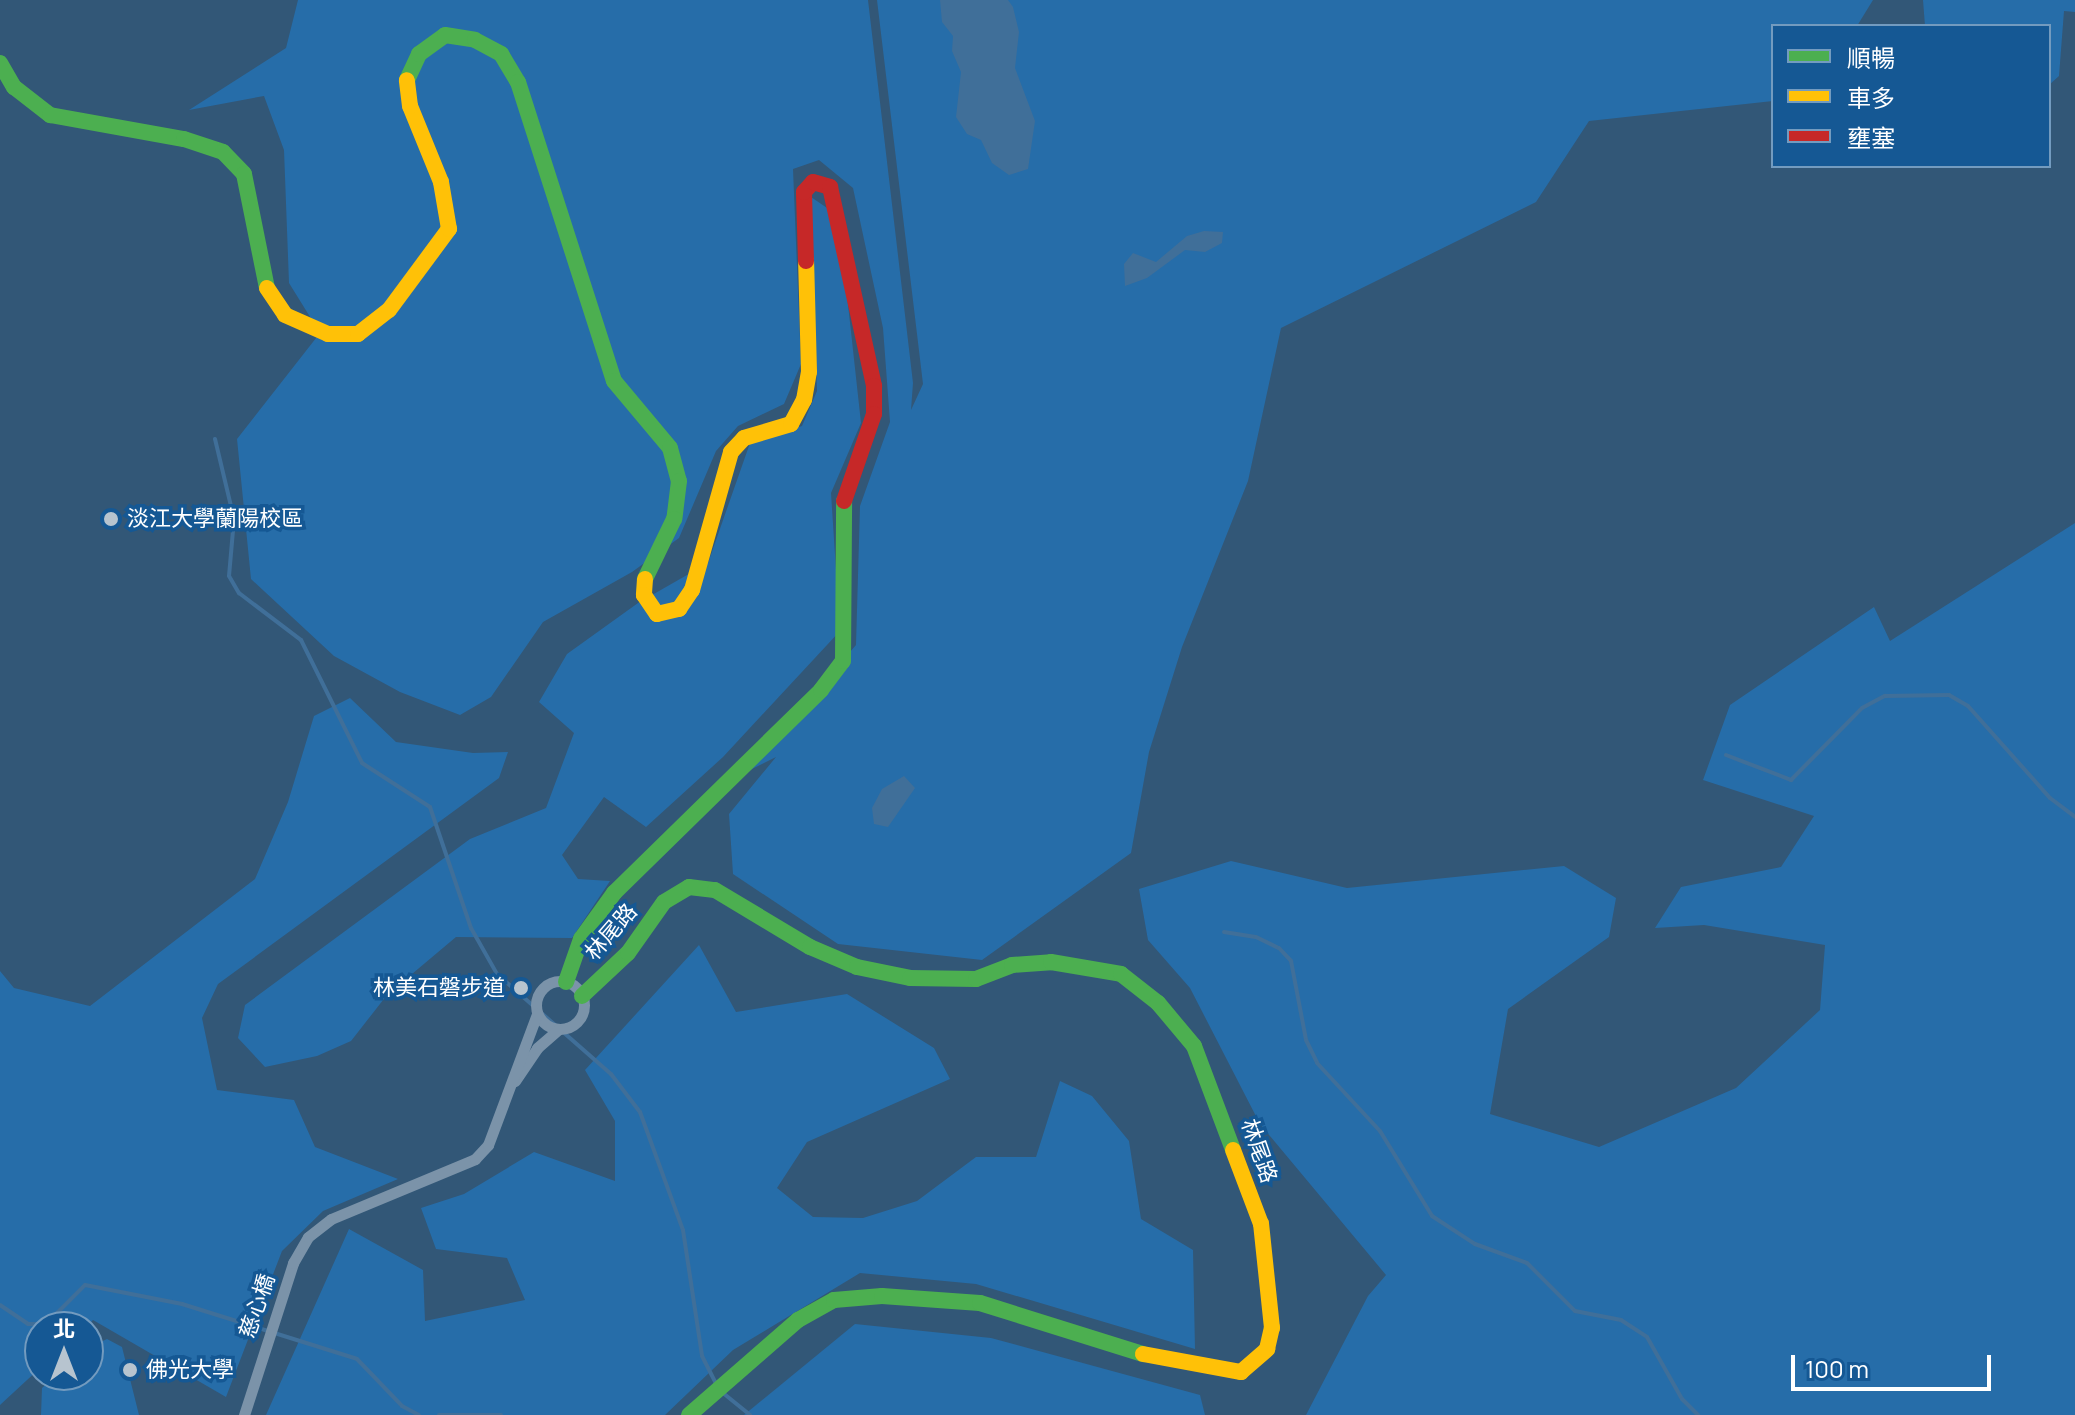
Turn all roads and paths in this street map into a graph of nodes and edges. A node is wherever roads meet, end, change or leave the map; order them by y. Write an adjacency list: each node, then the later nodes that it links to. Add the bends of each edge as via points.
1 (0, 63): 2 (street, via 14,87 50,115 184,139 223,152 244,174 259,263 268,291 285,315 328,334 358,334 389,310 449,229 441,182 410,106 406,73 419,54 445,35 475,40 501,54 518,82 614,381 670,448 679,481 674,519 644,580 644,595 657,614 679,609 692,590 731,452 744,438 791,424 804,400 809,372 804,192 813,182 830,187 874,386 874,414 843,505 843,661 821,690 614,893 581,939)
2 (566, 982): 3 (street); 4 (street, via 543,987 536,999)
3 (582, 996): 5 (street, via 580,1019); 8 (street, 林尾路, via 628,953 664,902 689,887 715,890 810,947 857,967 910,978 976,979 1012,965 1051,962 1121,974 1158,1003 1194,1046 1261,1224 1272,1328 1267,1349 1241,1372 1124,1351 980,1303 882,1296 834,1300 798,1320)
4 (537, 1014): 5 (street); 6 (street)
5 (558, 1030): 6 (street, via 537,1048)
6 (511, 1087): 7 (street, 慈心橋, via 488,1145 475,1159 331,1219 308,1237 293,1263)
7 (244, 1415)
8 (689, 1415)

